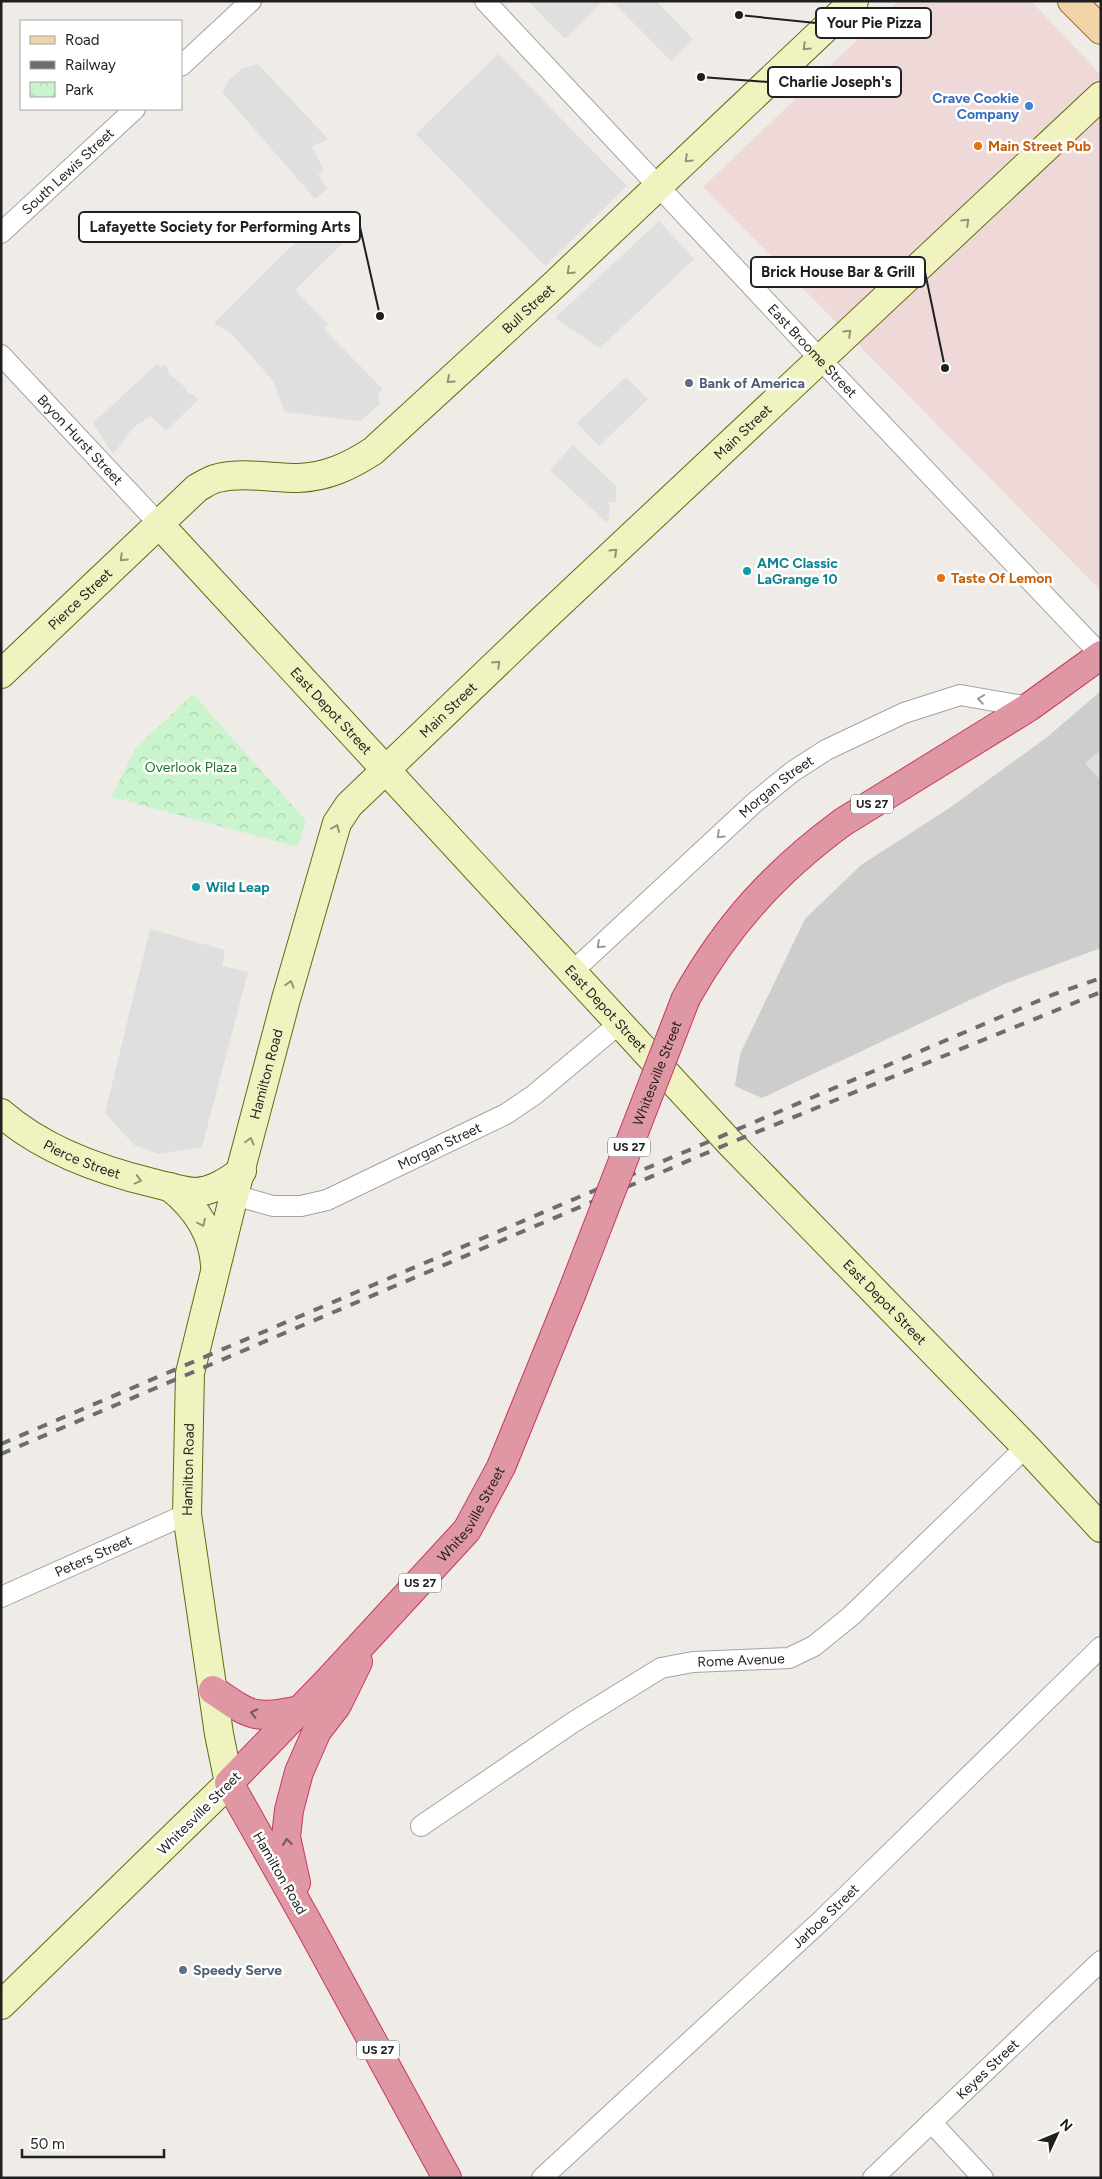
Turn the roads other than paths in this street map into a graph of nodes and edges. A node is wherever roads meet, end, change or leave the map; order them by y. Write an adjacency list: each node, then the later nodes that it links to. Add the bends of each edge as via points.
1 (251, 1): 6 (street)
2 (485, 1): 9 (street, East Broome Street)
3 (854, 1): 9 (street, Bull Street, one-way to 9)
4 (1072, 1): 5 (main road)
5 (1101, 30)
6 (182, 65)
7 (1101, 96): 12 (street, Main Street, one-way to 7)
8 (134, 110): 10 (street, South Lewis Street)
9 (659, 187): 12 (street, East Broome Street); 13 (street, Bull Street, one-way to 13, via 554,286 354,464 334,472 300,478 216,478 197,488)
10 (1, 234)
11 (1, 355): 13 (street, Bryon Hurst Street)
12 (820, 359): 14 (street, East Broome Street); 17 (street, Main Street, one-way to 12)
13 (158, 524): 15 (street, Pierce Street, one-way to 15); 17 (street, East Depot Street)
14 (1101, 655): 16 (highway, US 27)
15 (1, 674)
16 (1029, 707): 18 (street, Morgan Street, one-way to 18, via 960,696 904,713 826,750 754,803); 28 (highway, Whitesville Street / US 27, bridge, via 843,822 790,864 742,913 686,998 501,1467 467,1530)
17 (386, 770): 18 (street, East Depot Street); 21 (street, Hamilton Road, one-way to 17, via 286,999 337,823 349,805)
18 (572, 972): 19 (street, East Depot Street)
19 (620, 1024): 21 (street, Morgan Street, via 506,1114 327,1200 301,1206 272,1206); 24 (street, East Depot Street, via 730,1144)
20 (1, 1113): 22 (street, Pierce Street, one-way to 22, via 58,1151 118,1174)
21 (238, 1183): 22 (street, Pierce Street, via 194,1192); 23 (street, Hamilton Road)
22 (170, 1187): 23 (street, one-way to 23, via 199,1216 214,1252)
23 (215, 1273): 25 (street, Hamilton Road, via 190,1373)
24 (1026, 1447): 26 (street, East Depot Street); 33 (street, Rome Avenue, via 850,1616 814,1646 789,1658 692,1662 660,1668 572,1723)
25 (187, 1514): 27 (street, Peters Street); 30 (street, Hamilton Road)
26 (1101, 1528)
27 (1, 1597)
28 (371, 1635): 31 (highway, Whitesville Street / US 27); 34 (highway, one-way to 28, via 291,1869 286,1837 288,1810 316,1731 337,1705)
29 (1101, 1647): 39 (street, Jarboe Street, via 823,1919)
30 (213, 1690): 31 (highway, one-way to 30, via 255,1715 236,1708); 32 (street, Hamilton Road)
31 (300, 1710): 32 (highway, Whitesville Street / US 27)
32 (229, 1783): 34 (highway, Hamilton Road / US 27); 36 (street, Whitesville Street)
33 (421, 1826)
34 (308, 1923): 38 (highway, Hamilton Road / US 27)
35 (1101, 1961): 37 (street, Keyes Street)
36 (1, 2005)
37 (931, 2122): 40 (street, Keyes Street); 41 (street)
38 (447, 2178)
39 (542, 2178)
40 (873, 2178)
41 (983, 2178)

